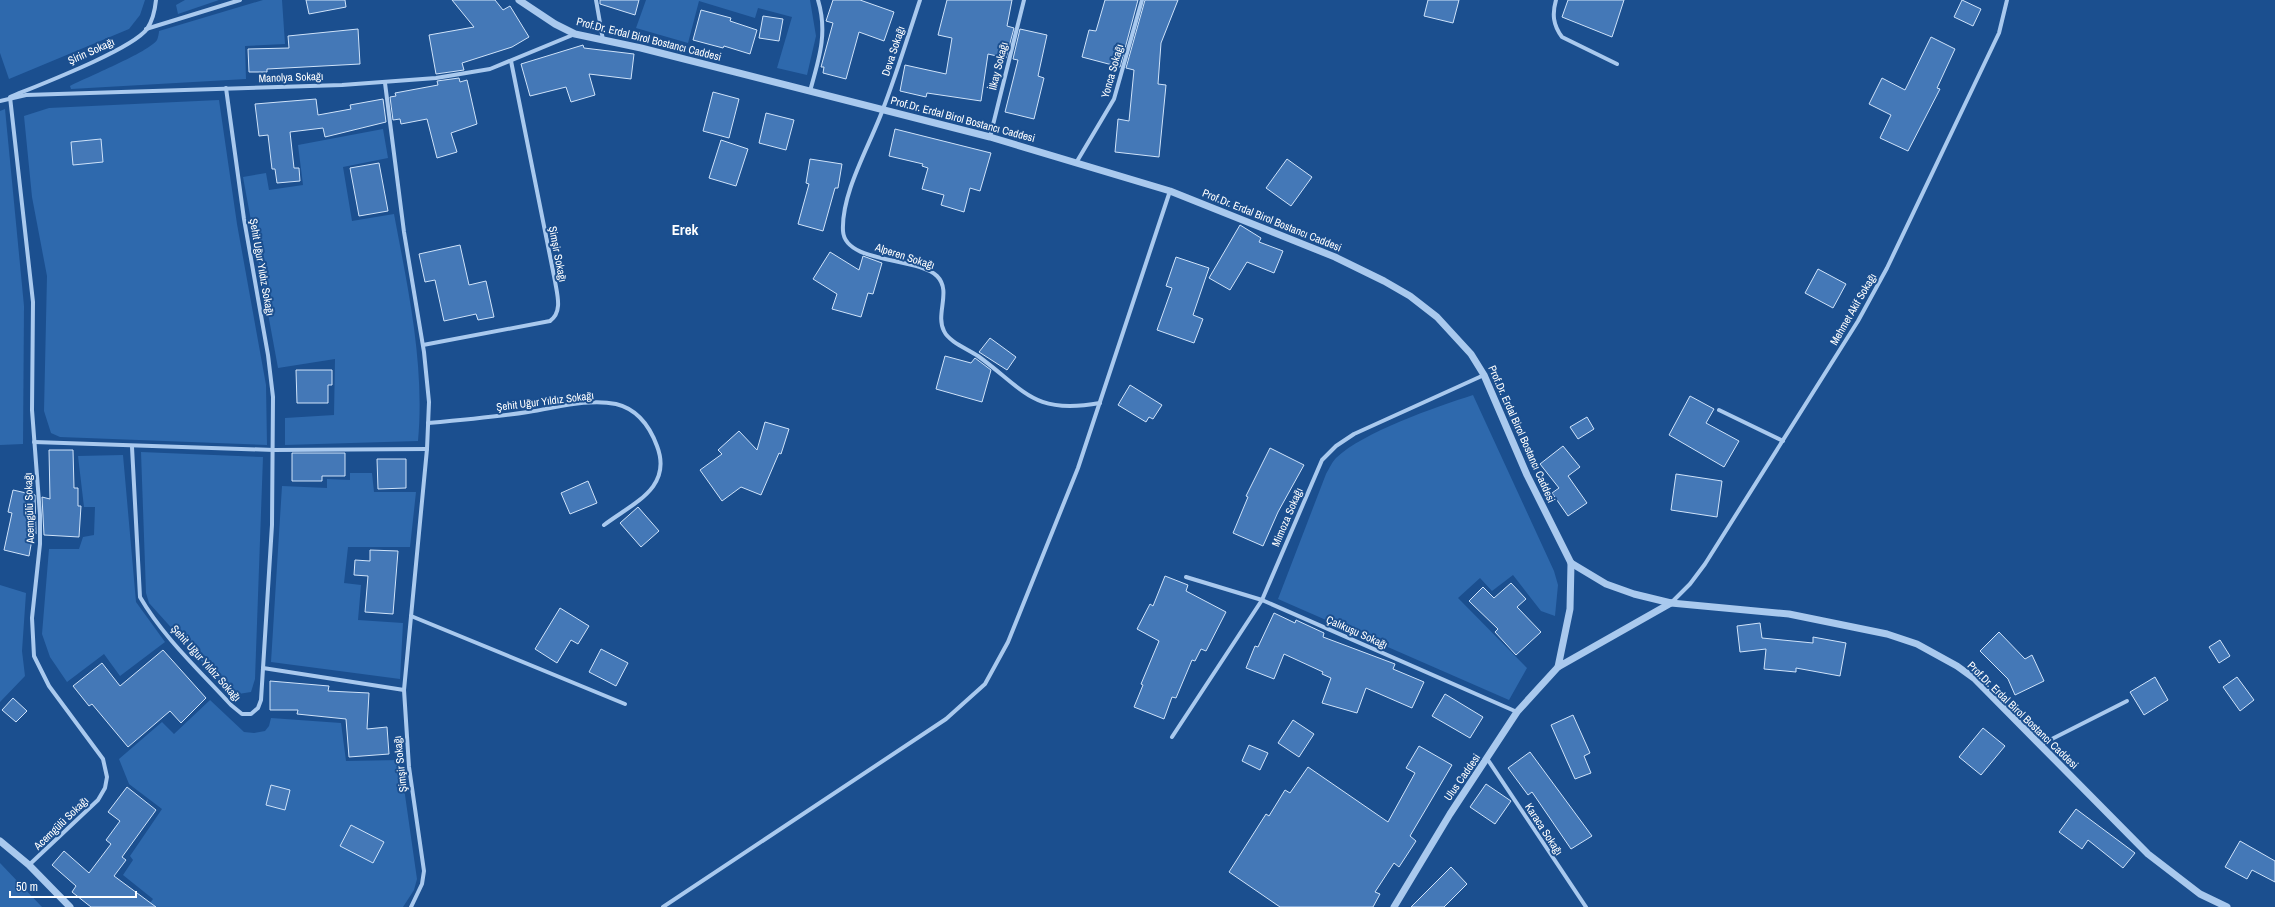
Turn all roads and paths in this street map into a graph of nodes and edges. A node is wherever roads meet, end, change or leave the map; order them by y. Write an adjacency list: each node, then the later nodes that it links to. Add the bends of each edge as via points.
1 (156, 0): 11 (street, Şirin Sokağı, via 154,14)
2 (240, 0): 11 (street)
3 (519, 0): 12 (street, Prof.Dr. Erdal Birol Bostancı Caddesi, via 536,13)
4 (818, 0): 18 (street, via 824,33)
5 (920, 0): 21 (street, Deva Sokağı)
6 (1024, 0): 22 (street, İlkay Sokağı)
7 (1142, 0): 23 (street, Yonca Sokağı, via 1114,100)
8 (1556, 0): 15 (street, via 1553,18 1556,30 1562,37)
9 (2007, 0): 31 (street, Mehmet Akif Sokağı, via 1998,33 1887,268 1858,321)
10 (596, 1): 13 (street)
11 (146, 29): 19 (street, Şirin Sokağı, via 118,50)
12 (575, 34): 13 (street, Prof.Dr. Erdal Birol Bostancı Caddesi); 14 (street, Manolya Sokağı)
13 (603, 40): 18 (street, Prof.Dr. Erdal Birol Bostancı Caddesi)
14 (511, 61): 16 (street, Manolya Sokağı, via 476,72); 25 (street, Şimşir Sokağı, via 555,281 557,312 555,318 550,321)
15 (1617, 64)
16 (384, 83): 17 (street, Manolya Sokağı); 25 (street, Şimşir Sokağı, via 404,232)
17 (226, 88): 19 (street, Manolya Sokağı); 34 (street, Şehit Uğur Yıldız Sokağı, via 244,219 268,355 273,397)
18 (810, 91): 21 (street, Prof.Dr. Erdal Birol Bostancı Caddesi)
19 (10, 97): 20 (street, Manolya Sokağı); 30 (street, Acemgülü Sokağı, via 34,302)
20 (0, 101)
21 (883, 109): 22 (street, Prof.Dr. Erdal Birol Bostancı Caddesi); 27 (street, Alperen Sokağı, via 846,205 843,233 846,241 859,252 920,268 936,275 942,283 944,331 1027,395 1056,406 1078,407)
22 (990, 137): 23 (street, Prof.Dr. Erdal Birol Bostancı Caddesi)
23 (1076, 163): 24 (street, Prof.Dr. Erdal Birol Bostancı Caddesi)
24 (1170, 191): 26 (street, Prof.Dr. Erdal Birol Bostancı Caddesi, via 1276,232 1390,284 1437,317 1471,354); 27 (street)
25 (423, 345): 29 (street, Şimşir Sokağı)
26 (1484, 375): 36 (street, Prof.Dr. Erdal Birol Bostancı Caddesi, via 1527,475); 38 (street, Mimoza Sokağı, via 1354,434 1336,446 1322,460)
27 (1100, 403): 54 (street, via 1049,544 1008,642 985,684 966,703 933,728)
28 (1719, 410): 31 (street)
29 (428, 423): 33 (street, Şimşir Sokağı); 35 (street, Şehit Uğur Yıldız Sokağı, via 527,413 582,404 608,403 626,408 645,422 653,435 662,468 659,479 645,494)
30 (34, 442): 32 (street); 51 (street, Acemgülü Sokağı, via 40,544 32,618 34,656 49,686 100,753 107,770 107,778 98,800)
31 (1784, 442): 39 (street, Mehmet Akif Sokağı, via 1705,564)
32 (132, 447): 34 (street); 42 (street, Şehit Uğur Yıldız Sokağı, via 140,597 148,610 242,714 251,714 258,708)
33 (427, 448): 34 (street); 40 (street, Şimşir Sokağı)
34 (274, 450): 42 (street, Şehit Uğur Yıldız Sokağı)
35 (604, 525)
36 (1571, 563): 39 (street, Prof.Dr. Erdal Birol Bostancı Caddesi, via 1606,584); 41 (street, Ulus Caddesi, via 1570,609)
37 (1186, 577): 38 (street, Çalıkuşu Sokağı)
38 (1262, 600): 46 (street, Çalıkuşu Sokağı); 47 (street, Mimoza Sokağı)
39 (1671, 603): 41 (street, Ulus Caddesi); 48 (street, Prof.Dr. Erdal Birol Bostancı Caddesi, via 1789,614 1851,626 1917,644 1975,679)
40 (410, 616): 43 (street, Şimşir Sokağı); 45 (street)
41 (1558, 666): 46 (street, Ulus Caddesi)
42 (263, 668): 43 (street)
43 (404, 690): 53 (street, Şimşir Sokağı, via 408,767 424,871 422,884)
44 (2127, 701): 48 (street)
45 (625, 704)
46 (1517, 712): 49 (street, Ulus Caddesi)
47 (1172, 737)
48 (2040, 746): 57 (street, Prof.Dr. Erdal Birol Bostancı Caddesi, via 2148,854 2200,894)
49 (1488, 760): 55 (street, Ulus Caddesi, via 1450,814); 56 (street, Karaca Sokağı)
50 (0, 840): 51 (street)
51 (29, 865): 52 (street)
52 (70, 907)
53 (411, 907)
54 (663, 907)
55 (1394, 907)
56 (1586, 907)
57 (2227, 907)

